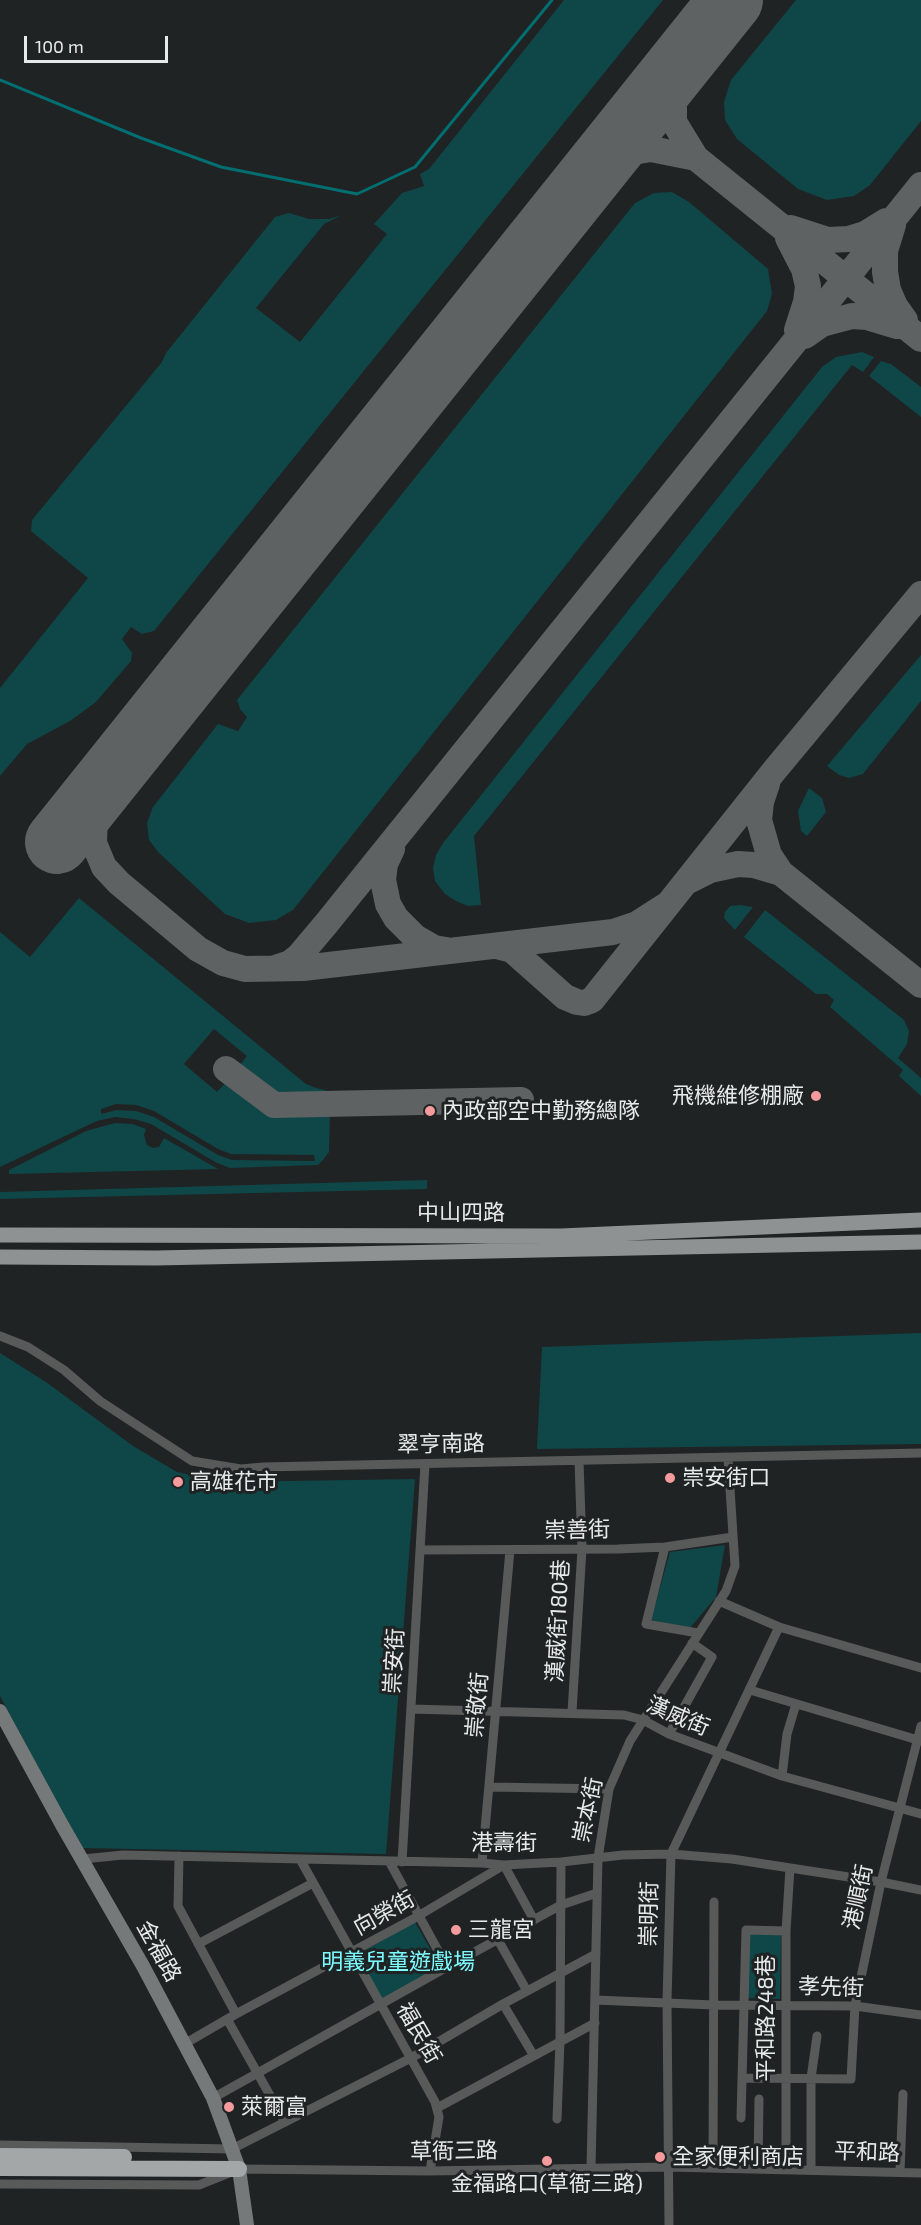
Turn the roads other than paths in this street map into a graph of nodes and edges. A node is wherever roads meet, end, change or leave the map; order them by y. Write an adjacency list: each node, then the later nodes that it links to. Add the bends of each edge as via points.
1 (921, 1220): 2 (main road, 中山四路, via 561,1236)
2 (0, 1235)
3 (921, 1242): 4 (main road, 中山四路, via 156,1258)
4 (0, 1257)
5 (0, 1336): 9 (street, 翠亨南路, via 28,1347 64,1370 100,1401 192,1461 241,1469)
6 (921, 1453): 7 (street, 翠亨南路)
7 (728, 1458): 8 (street, 翠亨南路); 10 (street, 崇本街)
8 (579, 1461): 9 (street, 翠亨南路); 12 (street, 漢威街180巷)
9 (425, 1464): 13 (street, 崇安街)
10 (733, 1537): 11 (street, 崇善街); 15 (street, 崇本街, via 735,1566)
11 (665, 1547): 12 (street, 崇善街); 17 (street, via 646,1624)
12 (582, 1549): 14 (street, 崇善街); 24 (street, 漢威街180巷)
13 (420, 1550): 14 (street, 崇善街); 22 (street, 崇安街)
14 (510, 1550): 25 (street, 崇敬街)
15 (719, 1601): 16 (street); 17 (street, 崇本街)
16 (779, 1627): 19 (street); 20 (street, 崇明街)
17 (698, 1634): 18 (street, 崇本街)
18 (692, 1643): 26 (street, 崇本街); 28 (street, via 712,1657)
19 (921, 1668)
20 (750, 1690): 21 (street); 30 (street, 崇明街)
21 (796, 1704): 29 (street); 31 (street, via 787,1734)
22 (411, 1709): 25 (street, 漢威街); 42 (street, 崇安街)
23 (0, 1711): 39 (street, 金福路)
24 (572, 1712): 25 (street, 漢威街); 26 (street, 漢威街)
25 (496, 1713): 32 (street, 崇敬街)
26 (643, 1720): 28 (street, 漢威街); 33 (street, 崇本街)
27 (921, 1726): 29 (street, 港順街)
28 (669, 1734): 30 (street, 漢威街)
29 (919, 1741): 34 (street, 港順街)
30 (720, 1754): 31 (street, 漢威街); 36 (street, 崇明街)
31 (782, 1776): 34 (street, 漢威街)
32 (490, 1787): 33 (street); 44 (street, 崇敬街)
33 (609, 1789): 38 (street, 崇本街)
34 (900, 1808): 35 (street, 漢威街); 47 (street, 港順街)
35 (921, 1814)
36 (671, 1854): 38 (street, 港壽街); 46 (street, 港壽街); 64 (street, 崇明街)
37 (179, 1856): 39 (street, 港壽街); 40 (street, 港壽街); 57 (street, via 178,1906)
38 (598, 1858): 43 (street, 港壽街); 50 (street, 崇本街)
39 (83, 1859): 76 (street, 金福路)
40 (300, 1859): 41 (street, 港壽街); 48 (street, 福民街)
41 (389, 1862): 42 (street, 港壽街); 53 (street)
42 (402, 1862): 44 (street, 港壽街)
43 (561, 1862): 45 (street, 港壽街); 52 (street)
44 (482, 1863): 45 (street, 港壽街)
45 (504, 1865): 53 (street, 向榮街); 54 (street)
46 (790, 1868): 47 (street, 港壽街); 55 (street, 平和路248巷)
47 (881, 1882): 49 (street, 港壽街); 70 (street, 港順街)
48 (313, 1883): 57 (street); 58 (street, 福民街)
49 (921, 1890)
50 (597, 1893): 52 (street); 59 (street, 崇本街)
51 (714, 1902): 67 (street)
52 (561, 1905): 54 (street); 61 (street)
53 (419, 1916): 58 (street, 向榮街); 60 (street)
54 (534, 1920): 56 (street)
55 (786, 1931): 68 (street, via 746,1930); 69 (street, 平和路248巷)
56 (498, 1940): 60 (street); 62 (street)
57 (198, 1944): 72 (street)
58 (352, 1954): 66 (street, 福民街); 72 (street, 向榮街)
59 (596, 1954): 61 (street); 63 (street, 崇本街)
60 (447, 1967): 66 (street)
61 (560, 1973): 62 (street); 75 (street)
62 (526, 1991): 65 (street)
63 (595, 2000): 64 (street, 孝先街); 73 (street, 崇本街)
64 (667, 2001): 67 (street, 孝先街); 93 (street, 崇明街)
65 (503, 2004): 77 (street); 78 (street)
66 (381, 2005): 78 (street, 福民街); 79 (street)
67 (714, 2005): 68 (street, 孝先街); 96 (street)
68 (744, 2005): 69 (street, 孝先街); 81 (street)
69 (785, 2005): 70 (street, 孝先街); 80 (street, 平和路248巷)
70 (855, 2006): 71 (street, 孝先街); 82 (street, 港順街, via 851,2079)
71 (921, 2015)
72 (231, 2017): 76 (street, 向榮街); 79 (street)
73 (595, 2023): 75 (street); 95 (street, 崇本街)
74 (817, 2036): 82 (street)
75 (561, 2041): 77 (street); 88 (street)
76 (186, 2043): 84 (street, 金福路)
77 (534, 2056): 86 (street)
78 (411, 2058): 86 (street, 福民街); 89 (street)
79 (256, 2074): 84 (street); 89 (street)
80 (786, 2077): 81 (street); 82 (street); 98 (street, 平和路248巷)
81 (743, 2078): 87 (street)
82 (811, 2078): 99 (street)
83 (903, 2094): 101 (street)
84 (213, 2098): 92 (street, 金福路)
85 (759, 2099): 97 (street)
86 (437, 2108): 100 (street)
87 (741, 2118)
88 (557, 2119)
89 (285, 2122): 92 (street)
90 (0, 2145): 92 (street, 草衙三路, via 77,2146)
91 (0, 2156): 92 (highway)
92 (236, 2159): 94 (highway); 100 (street, 草衙三路); 103 (street, via 200,2185); 104 (street, 金福路)
93 (668, 2167): 95 (street, 草衙三路); 96 (street, 平和路); 105 (street, 崇明街)
94 (0, 2168)
95 (591, 2168): 100 (street, 草衙三路)
96 (713, 2168): 97 (street, 平和路)
97 (758, 2168): 98 (street, 平和路)
98 (786, 2169): 99 (street, 平和路)
99 (811, 2169): 101 (street, 平和路)
100 (430, 2171)
101 (900, 2172): 102 (street, 平和路)
102 (921, 2173)
103 (0, 2184)
104 (247, 2225)
105 (669, 2225)

